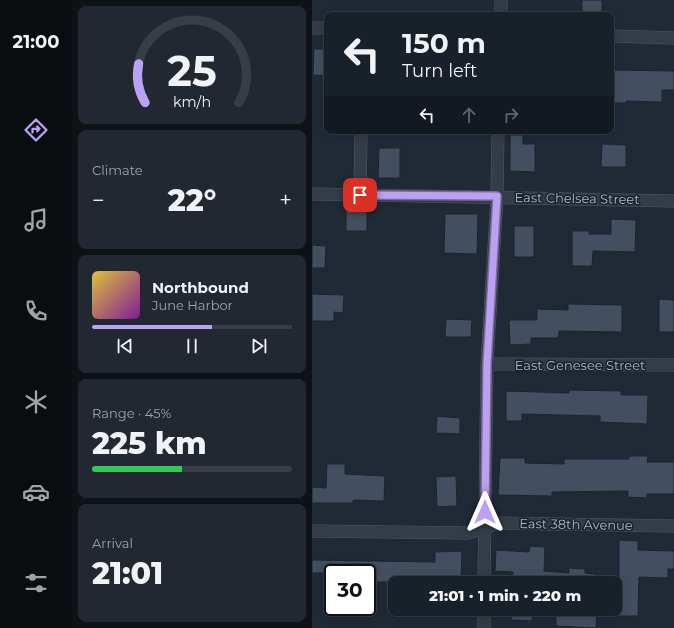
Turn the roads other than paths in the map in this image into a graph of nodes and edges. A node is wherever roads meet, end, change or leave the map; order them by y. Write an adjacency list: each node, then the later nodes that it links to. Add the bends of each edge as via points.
1 (501, 0): 2 (street)
2 (501, 12)
3 (312, 28): 4 (street)
4 (324, 28)
5 (614, 36): 6 (street)
6 (674, 38)
7 (362, 134): 10 (street)
8 (498, 134): 11 (street)
9 (312, 194): 10 (street, East Chelsea Street)
10 (360, 195): 11 (street, East Chelsea Street)
11 (497, 196): 12 (street, East Chelsea Street); 13 (street)
12 (674, 201)
13 (487, 364): 14 (street, East Genesee Street); 16 (street)
14 (674, 365)
15 (674, 526): 16 (street, East 38th Avenue, via 498,523)
16 (485, 527): 17 (street, East 38th Avenue, via 468,533); 18 (street)
17 (312, 531)
18 (484, 576)
19 (484, 616): 20 (street)
20 (484, 628)

